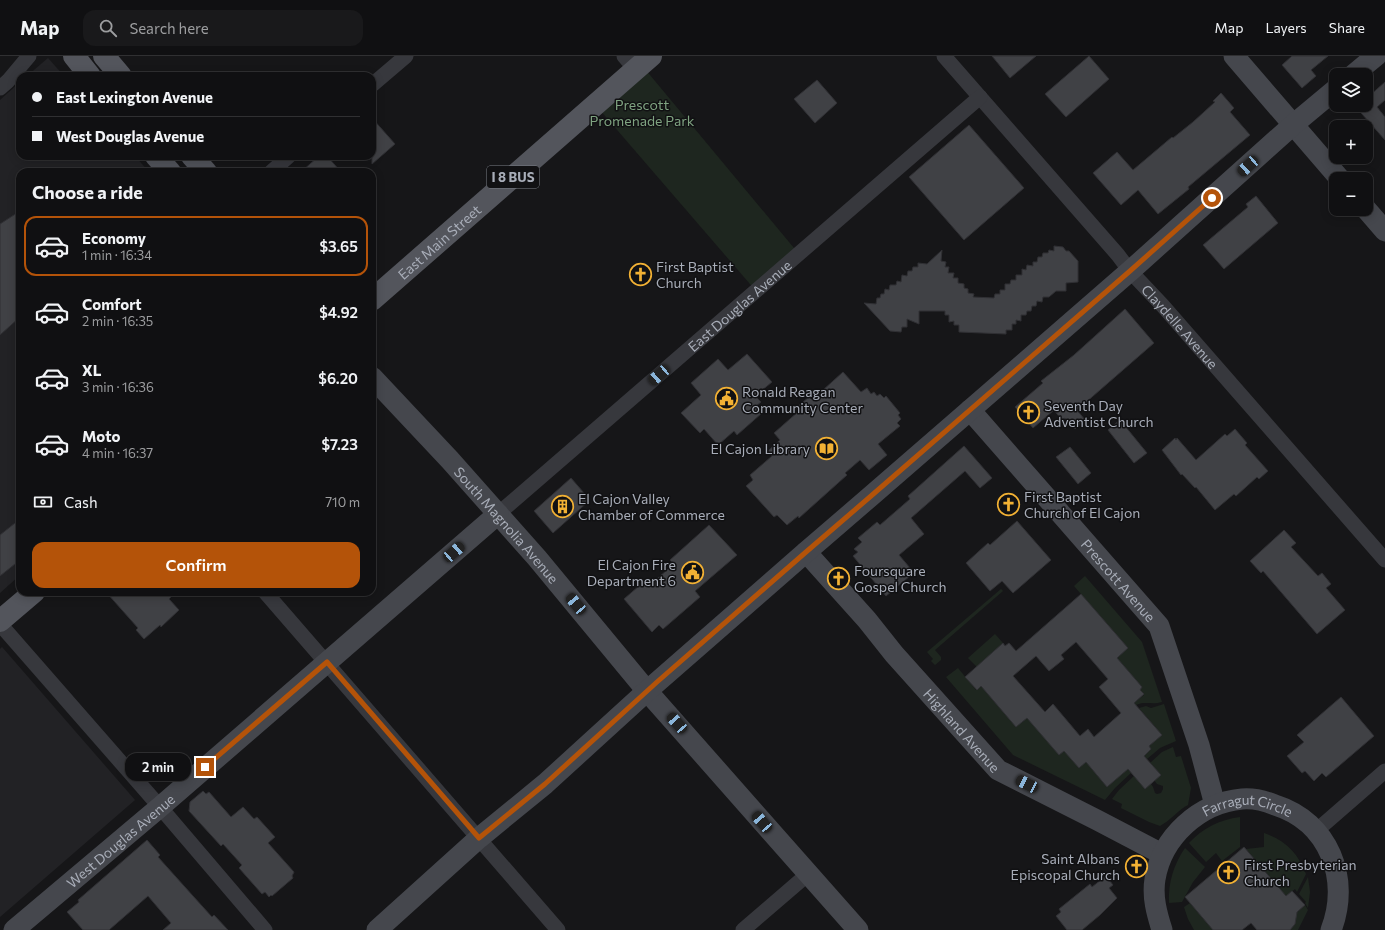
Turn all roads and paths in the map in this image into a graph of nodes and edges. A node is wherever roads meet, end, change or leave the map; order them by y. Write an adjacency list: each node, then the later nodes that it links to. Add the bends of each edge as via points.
1 (29, 56): 13 (street)
2 (74, 56): 10 (main road)
3 (104, 56): 11 (main road)
4 (406, 56): 12 (street)
5 (944, 56): 15 (street, Claydelle Avenue)
6 (1234, 56): 16 (street)
7 (1376, 56): 9 (street)
8 (637, 61): 27 (main road, East Main Street / I 8 BUS)
9 (1361, 68)
10 (87, 72)
11 (118, 72)
12 (376, 82)
13 (0, 88)
14 (1329, 95): 16 (street)
15 (980, 97): 26 (street, Claydelle Avenue); 30 (street, East Douglas Avenue)
16 (1294, 124): 23 (street); 26 (street)
17 (160, 160): 20 (main road)
18 (196, 160): 21 (main road)
19 (284, 160): 22 (street)
20 (166, 168)
21 (202, 168)
22 (276, 168)
23 (1334, 172)
24 (1372, 216): 25 (street)
25 (1385, 230)
26 (1130, 271): 29 (street); 32 (street, Claydelle Avenue)
27 (376, 296)
28 (376, 381): 30 (street, South Magnolia Avenue)
29 (970, 410): 31 (street); 40 (street, Prescott Avenue, via 1159,626 1199,745)
30 (498, 514): 37 (street, West Douglas Avenue); 38 (street, South Magnolia Avenue)
31 (806, 552): 38 (street); 44 (street, Highland Avenue, via 998,770)
32 (1385, 560)
33 (29, 596): 35 (main road)
34 (269, 596): 37 (street)
35 (0, 621)
36 (0, 624): 41 (street)
37 (327, 662): 41 (street, West Douglas Avenue); 43 (street)
38 (647, 691): 43 (street, via 545,784); 45 (street, South Magnolia Avenue)
39 (1385, 771): 42 (street)
40 (1215, 805): 42 (street, Farragut Circle, via 1243,799 1264,801 1285,808 1304,819); 44 (street, Farragut Circle, via 1192,818 1173,837)
41 (160, 806): 47 (street, West Douglas Avenue); 48 (street)
42 (1316, 831): 46 (street, Farragut Circle, via 1331,855 1338,877)
43 (479, 838): 49 (street); 50 (street)
44 (1162, 854): 53 (street, Farragut Circle, via 1155,880 1155,906)
45 (808, 874): 51 (street); 52 (street, South Magnolia Avenue)
46 (1338, 927)
47 (14, 930)
48 (265, 930)
49 (377, 930)
50 (558, 930)
51 (743, 930)
52 (858, 930)
53 (1162, 930)

